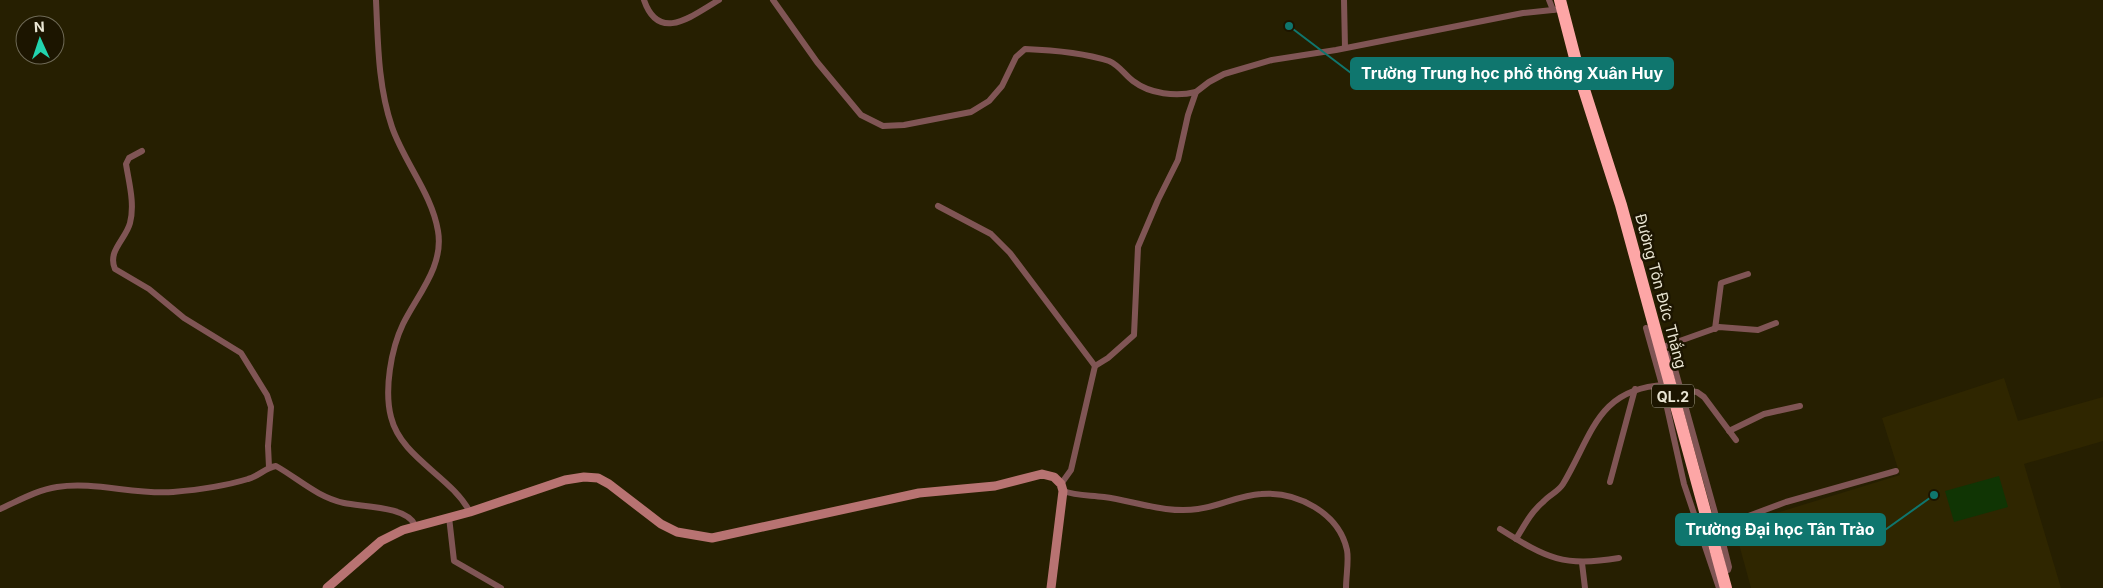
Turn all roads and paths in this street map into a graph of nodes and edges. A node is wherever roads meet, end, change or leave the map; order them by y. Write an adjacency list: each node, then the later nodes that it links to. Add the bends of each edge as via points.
1 (376, 0): 28 (street, via 386,108 435,218 439,245 437,261 402,326 396,346 389,393 391,417 400,439 460,496)
2 (644, 0): 3 (street, via 657,21 670,24 683,22)
3 (719, 0)
4 (773, 0): 9 (street, via 817,62 861,115 883,126 971,112 1002,86 1016,57 1025,49 1094,57 1112,62 1135,82 1163,93 1180,96)
5 (1344, 0): 8 (street)
6 (1549, 0): 7 (street)
7 (1558, 6): 8 (street); 16 (highway, Đường Tôn Đức Thắng / QL.2, via 1614,182)
8 (1345, 48): 9 (street, via 1248,66 1214,78)
9 (1196, 92): 17 (street, via 1178,160 1138,247 1134,335)
10 (142, 151): 23 (street, via 128,158 126,164 132,214 127,232 114,252 114,265 184,318 241,353 271,407)
11 (938, 206): 17 (street, via 991,234 1010,253)
12 (1748, 274): 15 (street, via 1721,283)
13 (1776, 323): 15 (street, via 1758,330)
14 (1646, 328): 18 (street)
15 (1715, 329): 16 (street)
16 (1660, 350): 18 (highway, Đường Tôn Đức Thắng / QL.2)
17 (1095, 366): 26 (street, via 1071,470)
18 (1671, 386): 19 (street); 21 (street, via 1697,392 1704,397); 31 (street); 36 (highway, Đường Tôn Đức Thắng / QL.2); 36 (street, via 1684,484)
19 (1635, 389): 25 (street); 33 (street, via 1597,417 1563,484 1530,516)
20 (1800, 406): 21 (street, via 1764,414)
21 (1729, 430): 22 (street)
22 (1736, 440)
23 (269, 467): 27 (street, via 245,480 172,492 58,487); 30 (street, via 278,468 326,498 396,511 406,515)
24 (1896, 471): 31 (street, via 1786,502)
25 (1610, 482)
26 (1062, 488): 28 (street, via 1054,477 1042,474 987,487 919,493 712,538 677,532 661,524 598,478 566,480); 39 (street); 40 (street, via 1149,506 1184,509 1198,509 1263,494 1283,495 1309,503 1324,514 1341,536 1347,551)
27 (0, 509)
28 (470, 512): 29 (street)
29 (449, 517): 30 (street); 38 (street, via 454,561)
30 (415, 525): 37 (street, via 381,541)
31 (1719, 527): 36 (street, via 1729,567)
32 (1500, 529): 33 (street)
33 (1516, 539): 35 (street, via 1556,559)
34 (1619, 558): 35 (street)
35 (1582, 563): 41 (street)
36 (1718, 573): 42 (street); 43 (highway, Đường Tôn Đức Thắng / QL.2)
37 (327, 588)
38 (501, 588)
39 (1051, 588)
40 (1346, 588)
41 (1585, 588)
42 (1718, 588)
43 (1726, 588)

